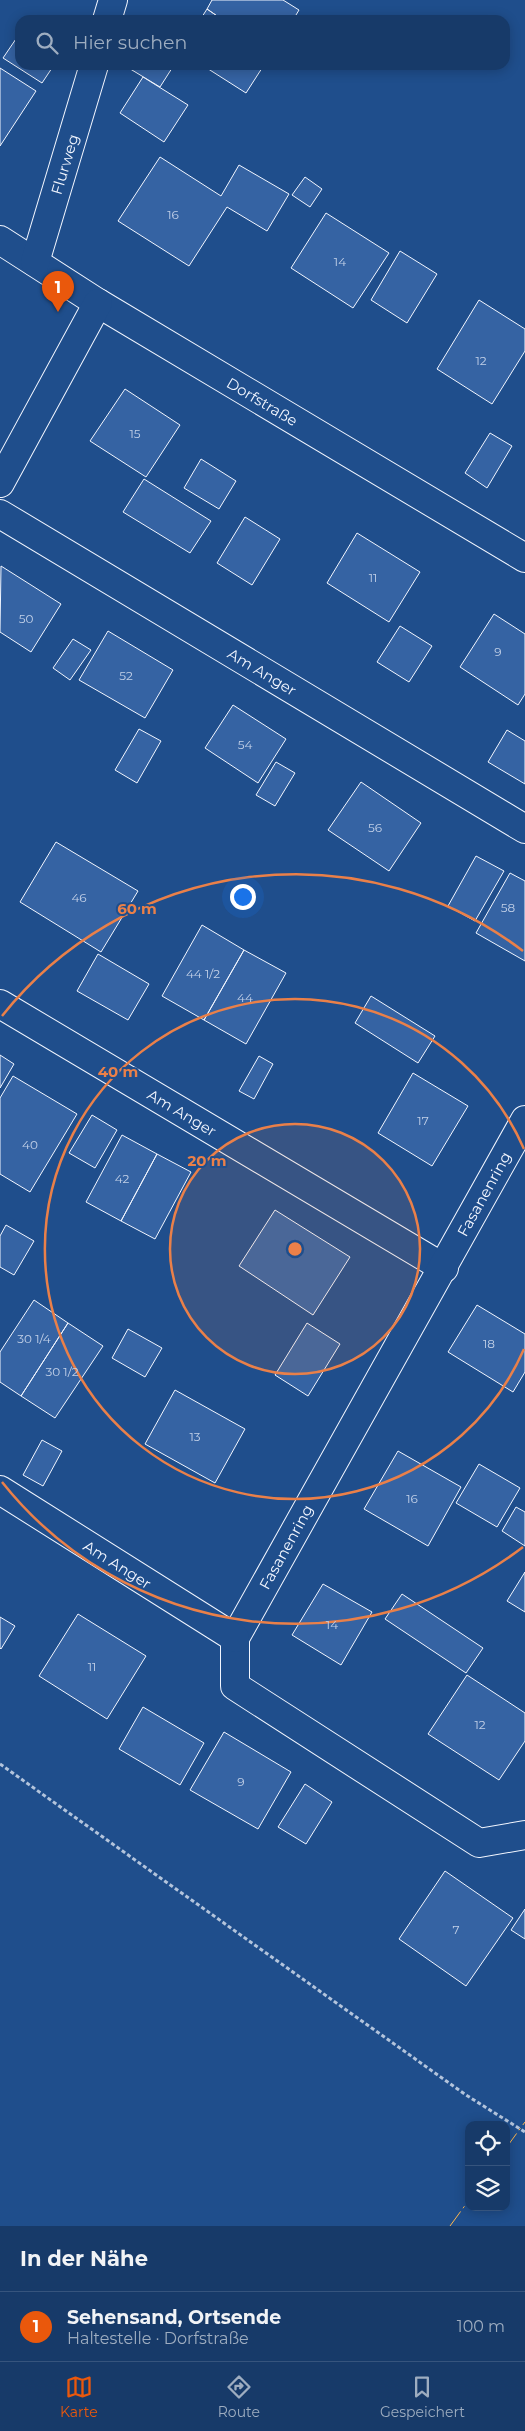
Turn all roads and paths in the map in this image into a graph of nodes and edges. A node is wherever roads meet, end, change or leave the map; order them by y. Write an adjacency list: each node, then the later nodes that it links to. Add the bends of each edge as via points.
1 (113, 0): 2 (street)
2 (108, 15)
3 (93, 70): 5 (street, Flurweg)
4 (0, 240): 5 (street, Dorfstraße)
5 (35, 262): 6 (street, Dorfstraße)
6 (98, 303): 7 (street); 9 (street, Dorfstraße)
7 (0, 483)
8 (0, 514): 10 (street, Am Anger)
9 (525, 558)
10 (525, 829)
11 (0, 1004): 13 (street, Am Anger)
12 (525, 1120): 13 (street, Fasanenring)
13 (444, 1268): 15 (street, Fasanenring)
14 (0, 1490): 15 (street, Am Anger)
15 (235, 1638): 17 (street, Fasanenring, via 234,1686 480,1843)
16 (0, 1764): 18 (path, via 458,2089)
17 (525, 1835)
18 (525, 2132)

